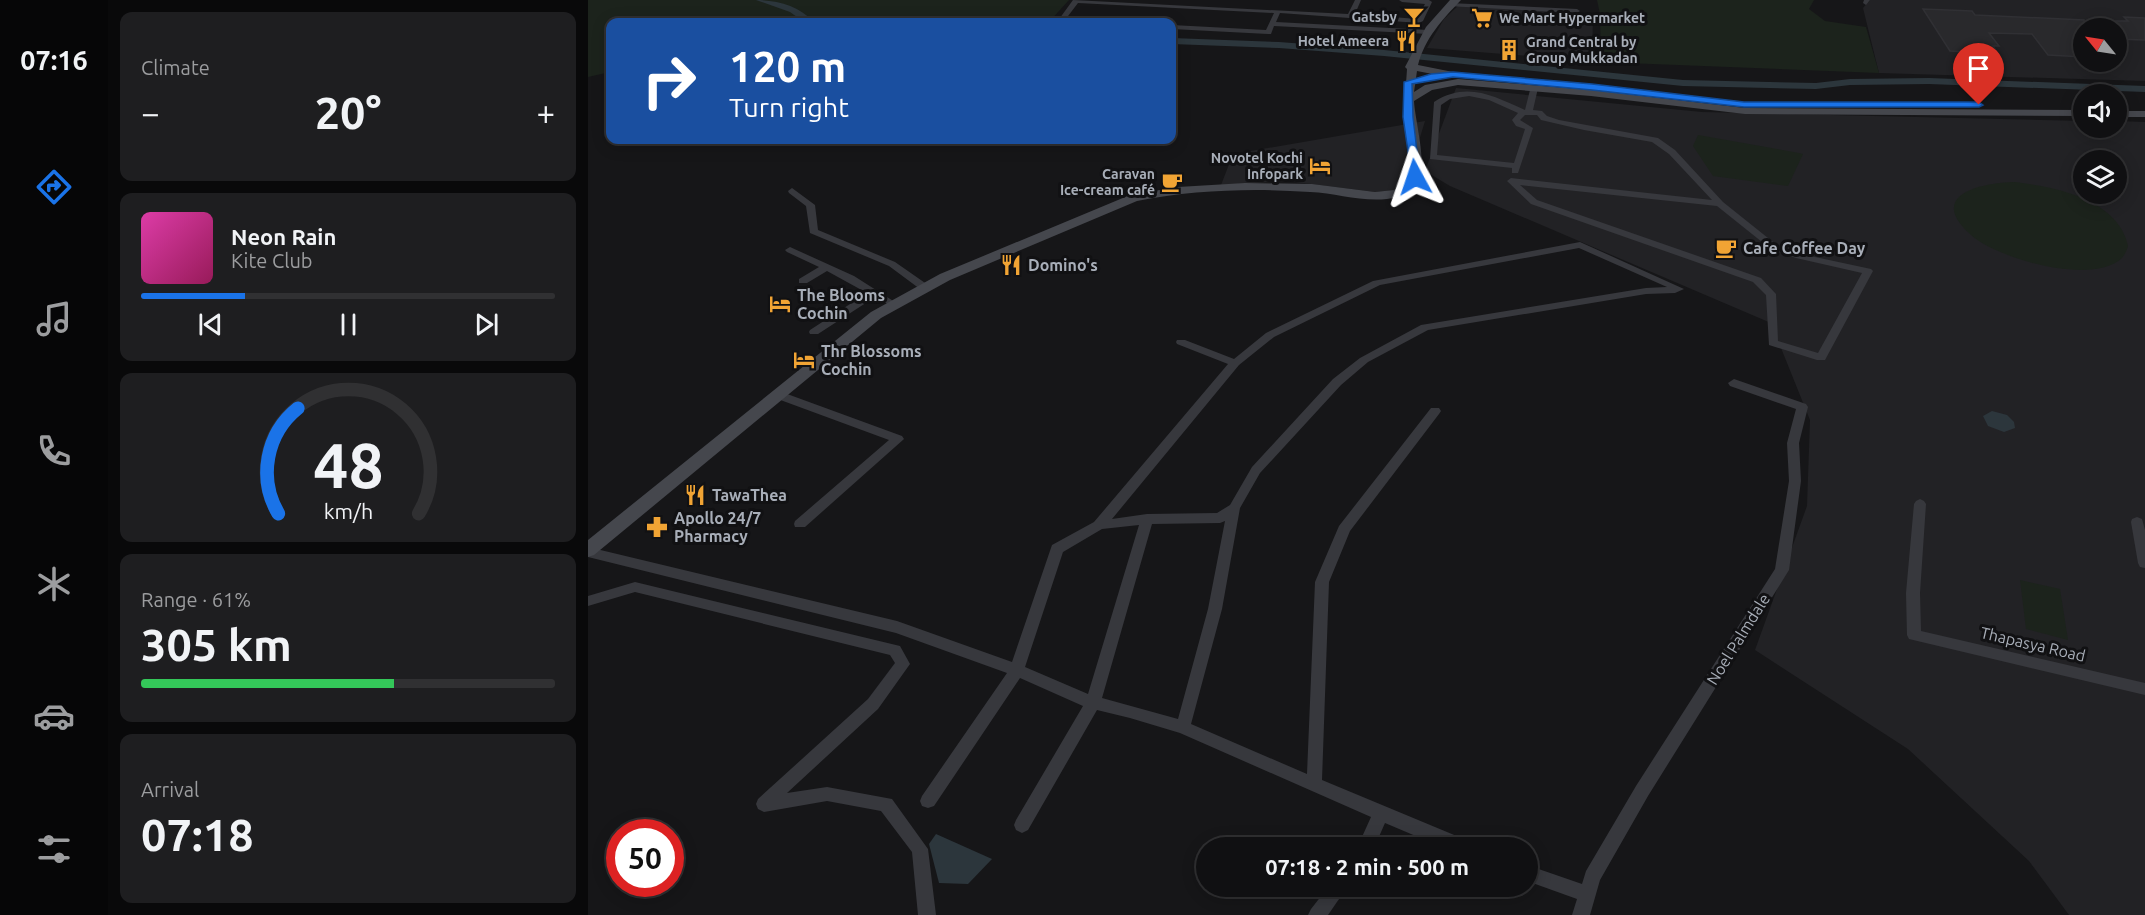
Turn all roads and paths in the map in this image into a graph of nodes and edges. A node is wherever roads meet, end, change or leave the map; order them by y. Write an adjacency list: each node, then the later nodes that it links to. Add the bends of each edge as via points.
1 (1358, 0): 7 (street)
2 (1402, 0): 7 (street, via 1429,2 1419,21)
3 (1154, 3): 5 (street); 8 (street, via 1076,1)
4 (1453, 3): 6 (street); 11 (main road)
5 (1278, 11): 7 (street); 9 (street)
6 (1577, 11)
7 (1351, 16)
8 (1063, 18)
9 (1272, 24): 10 (street, via 1268,32); 11 (street)
10 (1176, 27)
11 (1428, 32): 12 (main road)
12 (1411, 66): 13 (main road); 14 (main road)
13 (1453, 75): 14 (main road); 16 (main road)
14 (1408, 82): 17 (main road)
15 (1534, 88): 16 (main road); 17 (main road, via 1458,82 1429,87); 21 (street)
16 (1643, 96): 18 (main road, via 1763,105); 22 (main road, via 1766,112)
17 (1409, 100): 34 (main road, via 1415,177 1403,191 1383,196 1273,186 1161,192 1134,198)
18 (2073, 106)
19 (2127, 107): 20 (main road)
20 (2145, 107)
21 (1526, 111): 25 (street); 26 (street, via 1516,120); 27 (street, via 1473,94 1443,99 1437,104 1433,157)
22 (2073, 113)
23 (2127, 114): 24 (main road)
24 (2145, 114)
25 (1544, 118): 26 (street, via 1542,123); 30 (street, via 1655,140 1672,152)
26 (1529, 128): 27 (street)
27 (1517, 166): 28 (street)
28 (1511, 181): 30 (street); 30 (street, via 1534,202 1757,280 1771,294 1773,343 1821,358 1868,271 1775,248)
29 (792, 191): 34 (street, via 810,205 813,231 892,264)
30 (1720, 204)
31 (790, 250): 32 (street)
32 (826, 267): 33 (street); 35 (street)
33 (803, 281)
34 (924, 286): 36 (main road)
35 (874, 293): 36 (street); 37 (street)
36 (893, 304): 41 (main road)
37 (814, 332)
38 (1181, 342): 39 (street)
39 (1235, 363): 44 (street, via 1270,335 1377,283 1580,245 1679,290 1646,291 1425,327 1364,360 1337,382 1256,470); 48 (street)
40 (1734, 383): 63 (street, Noel Palmdale, via 1802,407 1793,443 1795,482 1782,570 1642,791)
41 (779, 395): 47 (street, via 898,439); 49 (main road)
42 (1435, 411): 56 (street, via 1344,530 1322,582)
43 (1920, 504): 53 (street, Thapasya Road, via 1912,593 1914,635)
44 (1234, 508): 45 (street, via 1220,518); 55 (street, via 1215,609)
45 (1147, 519): 48 (street); 54 (street)
46 (2137, 522): 50 (street)
47 (800, 524)
48 (1099, 525): 52 (street, via 1057,549)
49 (588, 551): 52 (street, via 897,627)
50 (2145, 563)
51 (588, 601): 65 (street, via 635,586 895,650 903,664 873,704 764,804 827,794 886,804 920,849)
52 (1017, 670): 54 (street); 57 (street)
53 (2145, 689)
54 (1093, 703): 55 (street); 59 (street)
55 (1184, 727): 56 (street)
56 (1314, 785): 58 (street)
57 (928, 801)
58 (1381, 814): 60 (street); 61 (street)
59 (1022, 825)
60 (1370, 837)
61 (1438, 837)
62 (1538, 877): 63 (street)
63 (1586, 894): 67 (street, Noel Palmdale)
64 (1331, 897): 66 (street)
65 (927, 915)
66 (1317, 915)
67 (1581, 915)

